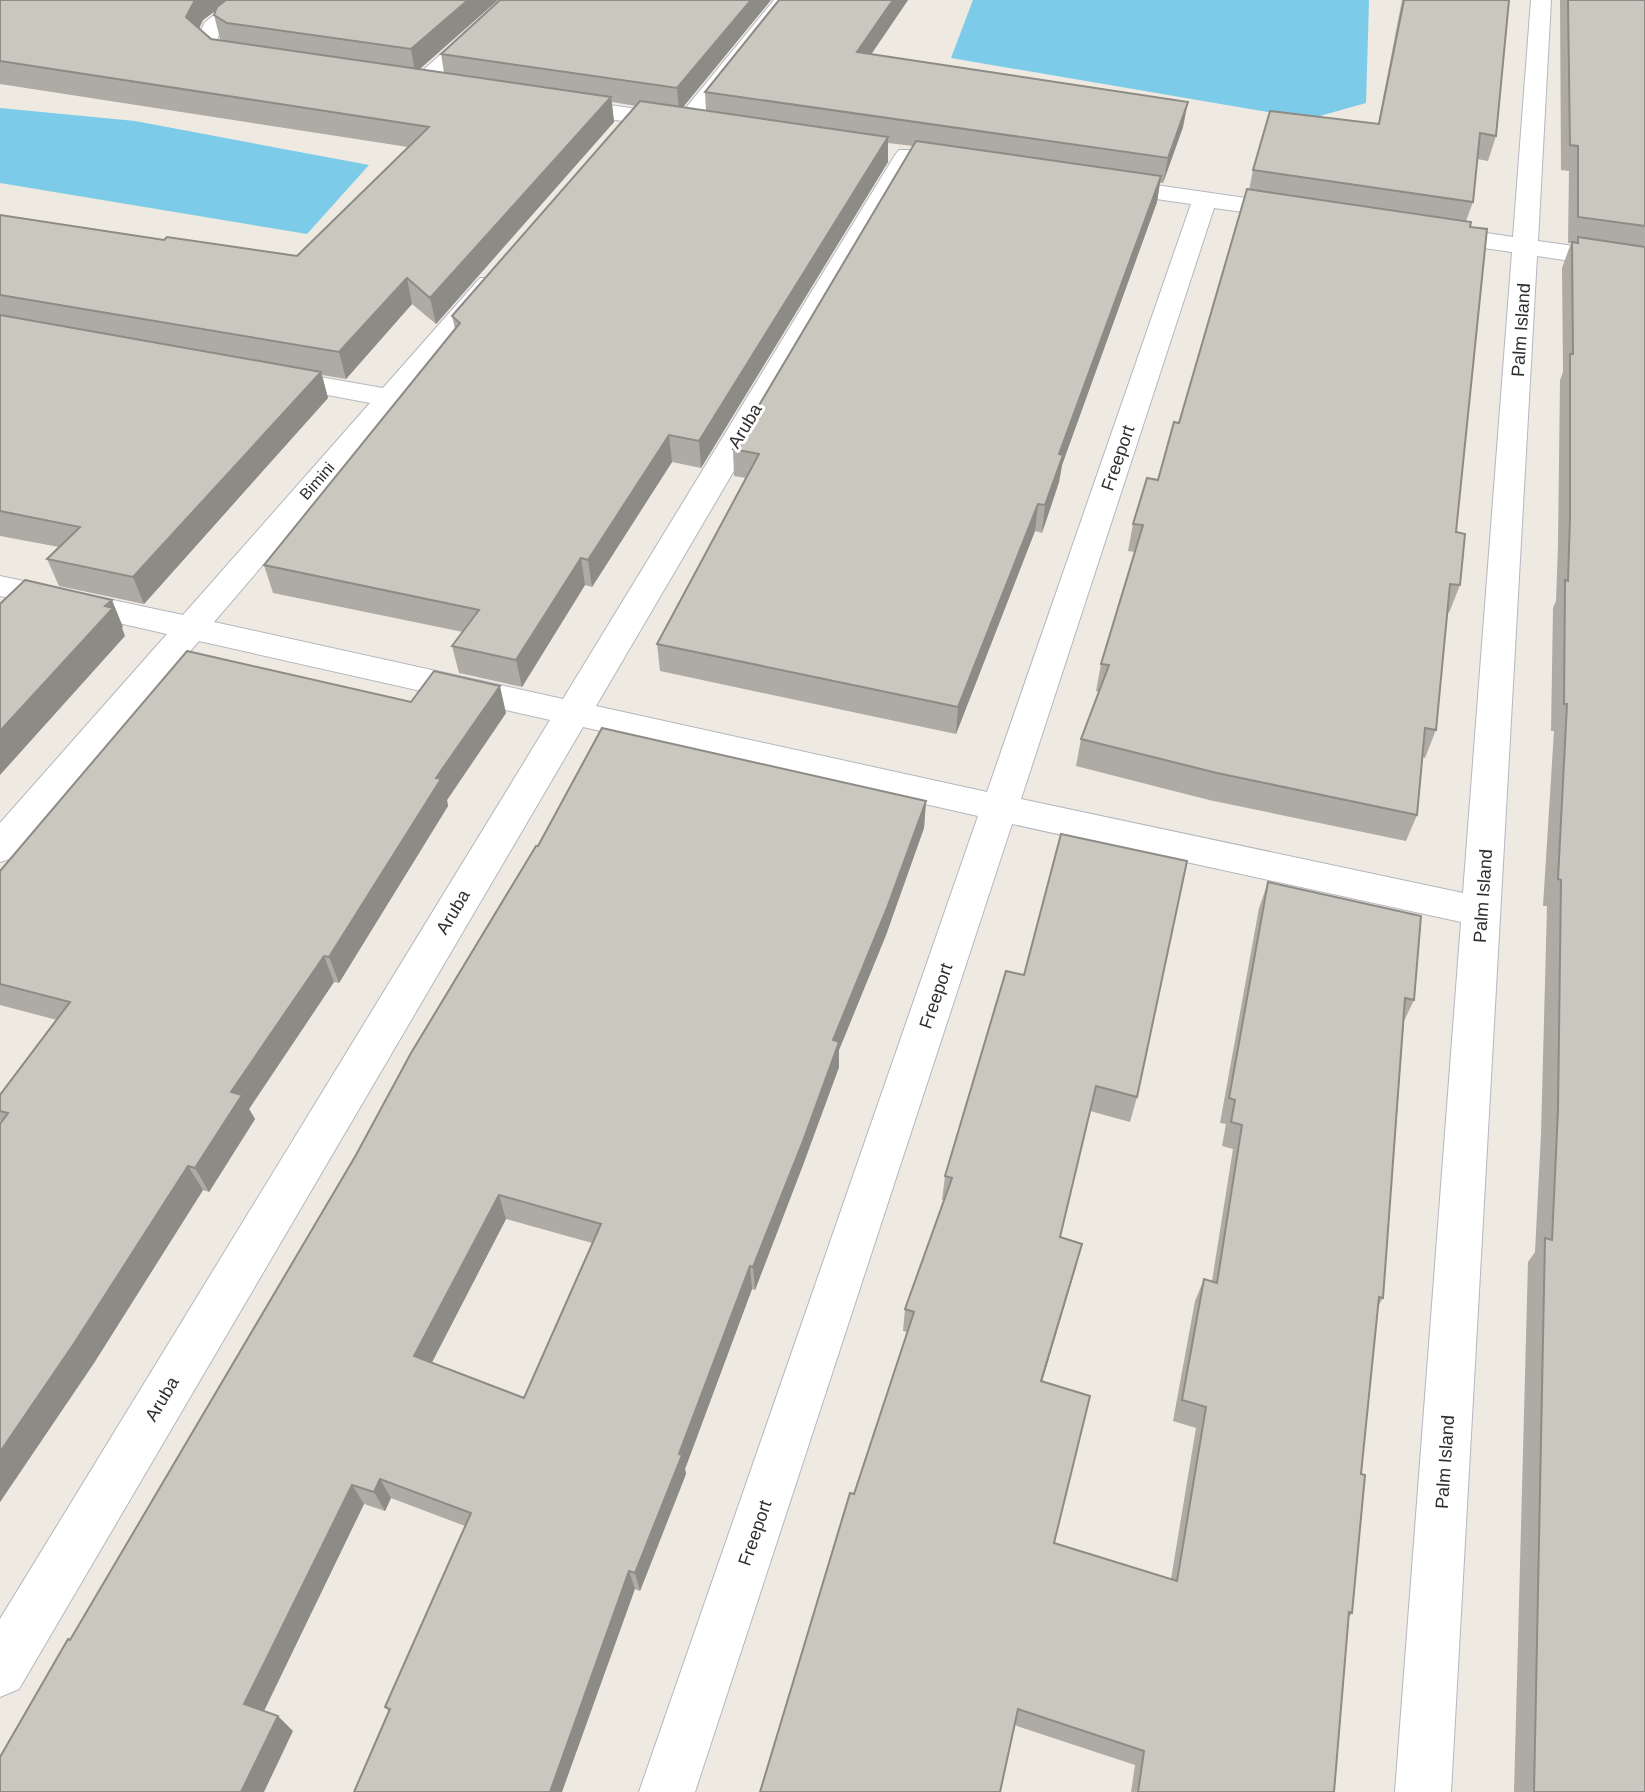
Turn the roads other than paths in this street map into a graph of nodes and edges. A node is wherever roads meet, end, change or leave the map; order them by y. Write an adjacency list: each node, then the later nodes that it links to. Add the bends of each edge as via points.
1 (247, 0): 5 (street, via 212,26 206,42 226,55)
2 (514, 0): 7 (street)
3 (785, 0): 10 (street)
4 (1541, 0): 17 (street, Palm Island)
5 (265, 61)
6 (395, 80): 7 (street)
7 (421, 84): 8 (street)
8 (448, 88)
9 (541, 102): 10 (street, via 626,126)
10 (685, 123): 11 (street)
11 (711, 127)
12 (907, 155): 24 (street, Aruba)
13 (1083, 181): 14 (street)
14 (1205, 199): 15 (street); 25 (street, Freeport)
15 (1312, 215)
16 (1406, 229): 17 (street)
17 (1527, 247): 19 (street); 27 (street, Palm Island)
18 (508, 262): 21 (street, Bimini)
19 (1645, 264)
20 (242, 372): 21 (street)
21 (389, 398): 23 (street, Bimini)
22 (0, 586): 23 (street)
23 (189, 627): 24 (street); 26 (street, Bimini)
24 (574, 711): 25 (street); 28 (street, Aruba)
25 (999, 810): 27 (street); 29 (street, Freeport)
26 (0, 848)
27 (1482, 912): 30 (street, Palm Island)
28 (0, 1670)
29 (667, 1792)
30 (1423, 1792)

